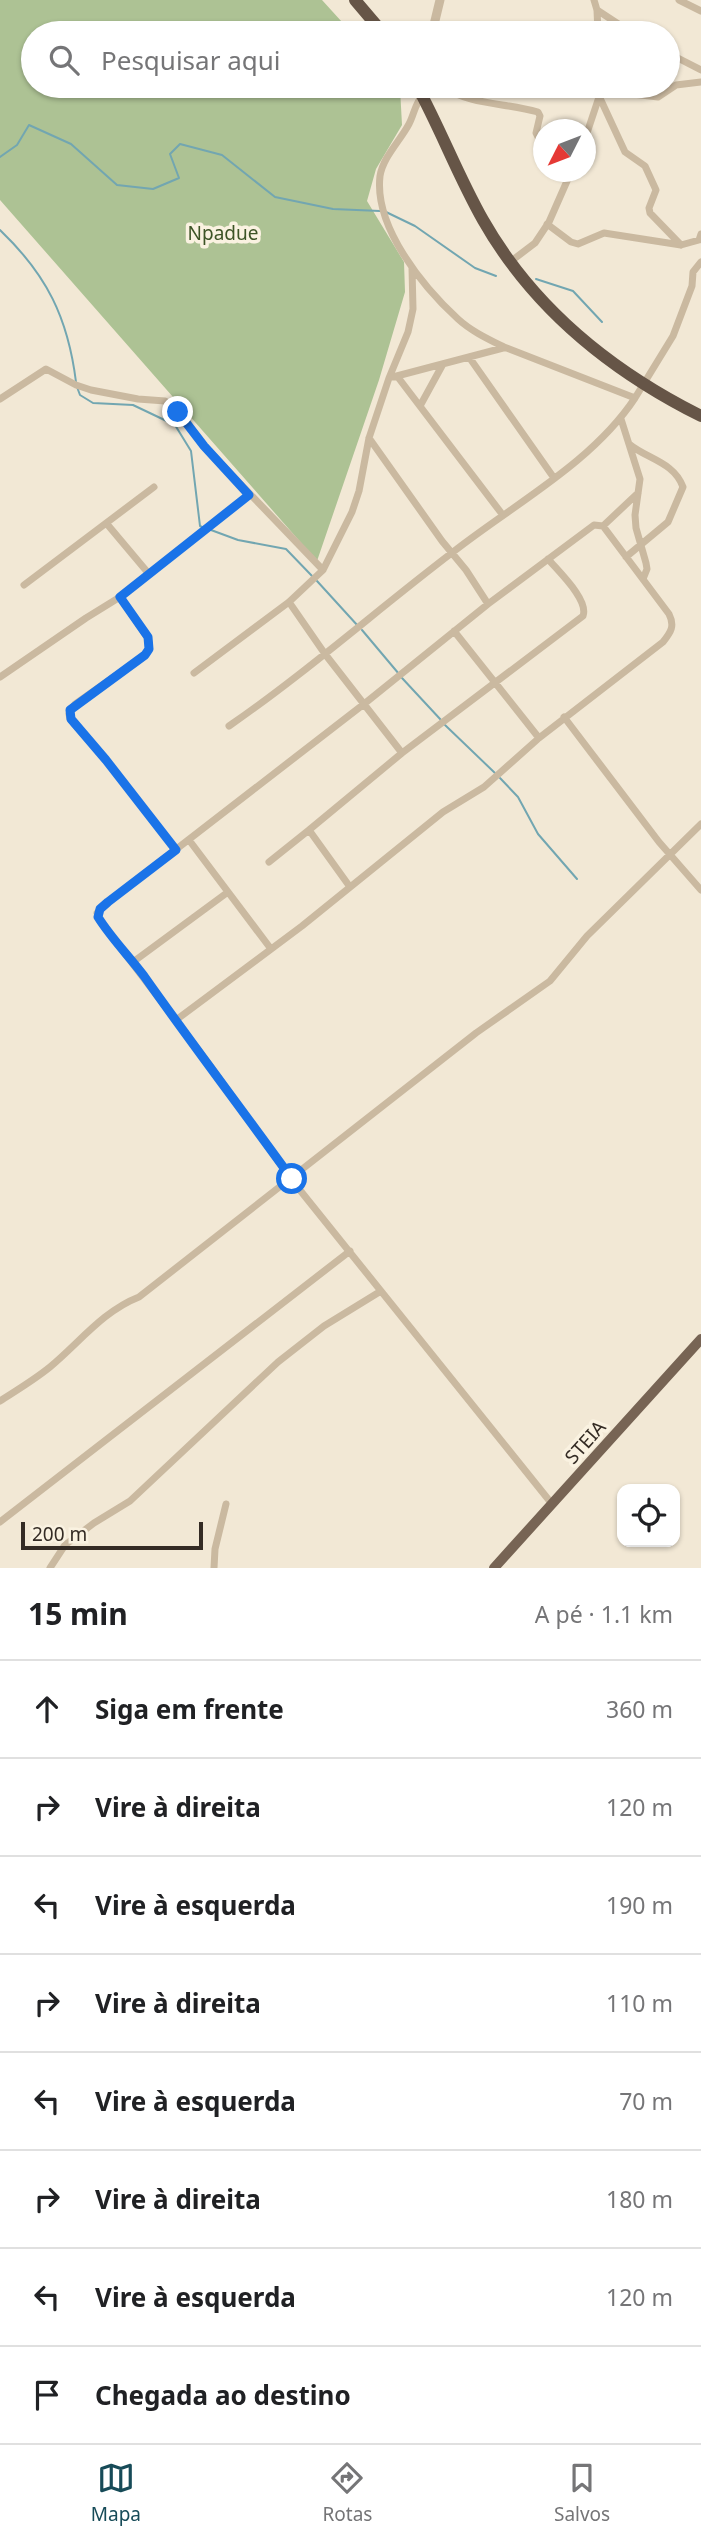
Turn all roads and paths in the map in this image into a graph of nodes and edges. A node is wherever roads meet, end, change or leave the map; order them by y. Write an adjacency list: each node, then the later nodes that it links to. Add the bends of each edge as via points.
1 (355, 0): 7 (highway)
2 (440, 0): 8 (street)
3 (594, 0): 5 (street)
4 (679, 0): 6 (street)
5 (597, 10): 9 (street); 10 (street)
6 (701, 11)
7 (373, 21)
8 (435, 21)
9 (597, 21)
10 (614, 21)
11 (680, 59): 12 (street)
12 (701, 70)
13 (701, 82): 14 (street)
14 (680, 85)
15 (418, 98): 28 (street, via 380,177 394,240)
16 (423, 98): 26 (highway, via 473,202)
17 (462, 98): 20 (street, via 513,105 538,112)
18 (597, 98): 21 (street)
19 (602, 98): 25 (street, via 625,152 647,168 656,192 650,213)
20 (539, 119)
21 (591, 119)
22 (564, 182): 23 (street)
23 (547, 224): 25 (street, via 575,244 604,233); 26 (street, via 536,243)
24 (700, 238): 25 (street)
25 (681, 245)
26 (510, 262): 33 (highway, via 564,325)
27 (701, 262): 33 (street, via 693,272 673,336)
28 (412, 268): 29 (street, via 457,318); 32 (street, via 412,321)
29 (504, 348): 30 (street); 34 (street)
30 (469, 357): 31 (street); 41 (street)
31 (443, 364): 32 (street); 36 (street)
32 (393, 377): 36 (street); 39 (street)
33 (644, 385): 34 (street); 37 (highway)
34 (635, 398): 38 (street)
35 (0, 399): 44 (street, via 46,369 91,390 165,401)
36 (420, 406): 45 (street)
37 (701, 416)
38 (621, 419): 40 (street); 41 (street)
39 (369, 438): 49 (street); 52 (street, via 352,512)
40 (629, 444): 43 (street, via 640,479); 48 (street, via 666,465 683,487 668,522)
41 (554, 478): 45 (street)
42 (154, 487): 46 (street)
43 (639, 492): 47 (street); 48 (street, via 635,515)
44 (249, 495): 52 (street); 53 (street)
45 (502, 514): 49 (street)
46 (107, 523): 53 (street); 55 (street)
47 (603, 526): 50 (street); 51 (street, via 594,525)
48 (641, 544): 50 (street); 54 (street, via 647,569)
49 (451, 553): 58 (street); 60 (street)
50 (626, 556): 54 (street)
51 (548, 559): 58 (street); 63 (street, via 579,597 585,612 578,622)
52 (323, 570): 57 (street)
53 (149, 574): 56 (street)
54 (643, 579): 65 (street, via 669,614 671,631 663,642)
55 (24, 585)
56 (120, 597): 62 (street); 72 (street, via 148,637 149,649 75,704 69,714)
57 (289, 602): 60 (street); 61 (street)
58 (488, 604): 59 (street)
59 (454, 631): 63 (street); 64 (street)
60 (326, 654): 64 (street); 66 (street)
61 (194, 673)
62 (0, 677)
63 (494, 682): 67 (street); 68 (street)
64 (364, 704): 68 (street); 71 (street)
65 (564, 717): 67 (street); 73 (street)
66 (229, 726)
67 (538, 738): 75 (street, via 484,787 443,812)
68 (402, 753): 70 (street)
69 (701, 824): 73 (street)
70 (309, 830): 74 (street); 75 (street)
71 (189, 839): 72 (street); 77 (street)
72 (176, 850): 79 (street, via 97,913)
73 (669, 853): 76 (street); 81 (street, via 587,936 550,981 476,1033)
74 (269, 862)
75 (350, 887): 78 (street)
76 (701, 890)
77 (228, 892): 78 (street); 79 (street)
78 (271, 949): 80 (street)
79 (133, 962): 80 (street)
80 (176, 1020): 81 (street)
81 (292, 1179): 82 (street); 85 (street)
82 (350, 1251): 83 (street); 88 (street)
83 (381, 1291): 87 (street); 89 (street, via 324,1326 278,1362 130,1502 65,1545)
84 (701, 1339): 87 (main road, STEIA)
85 (0, 1401)
86 (226, 1504): 90 (street)
87 (552, 1504): 91 (main road, STEIA)
88 (0, 1522)
89 (50, 1568)
90 (214, 1568)
91 (494, 1568)

